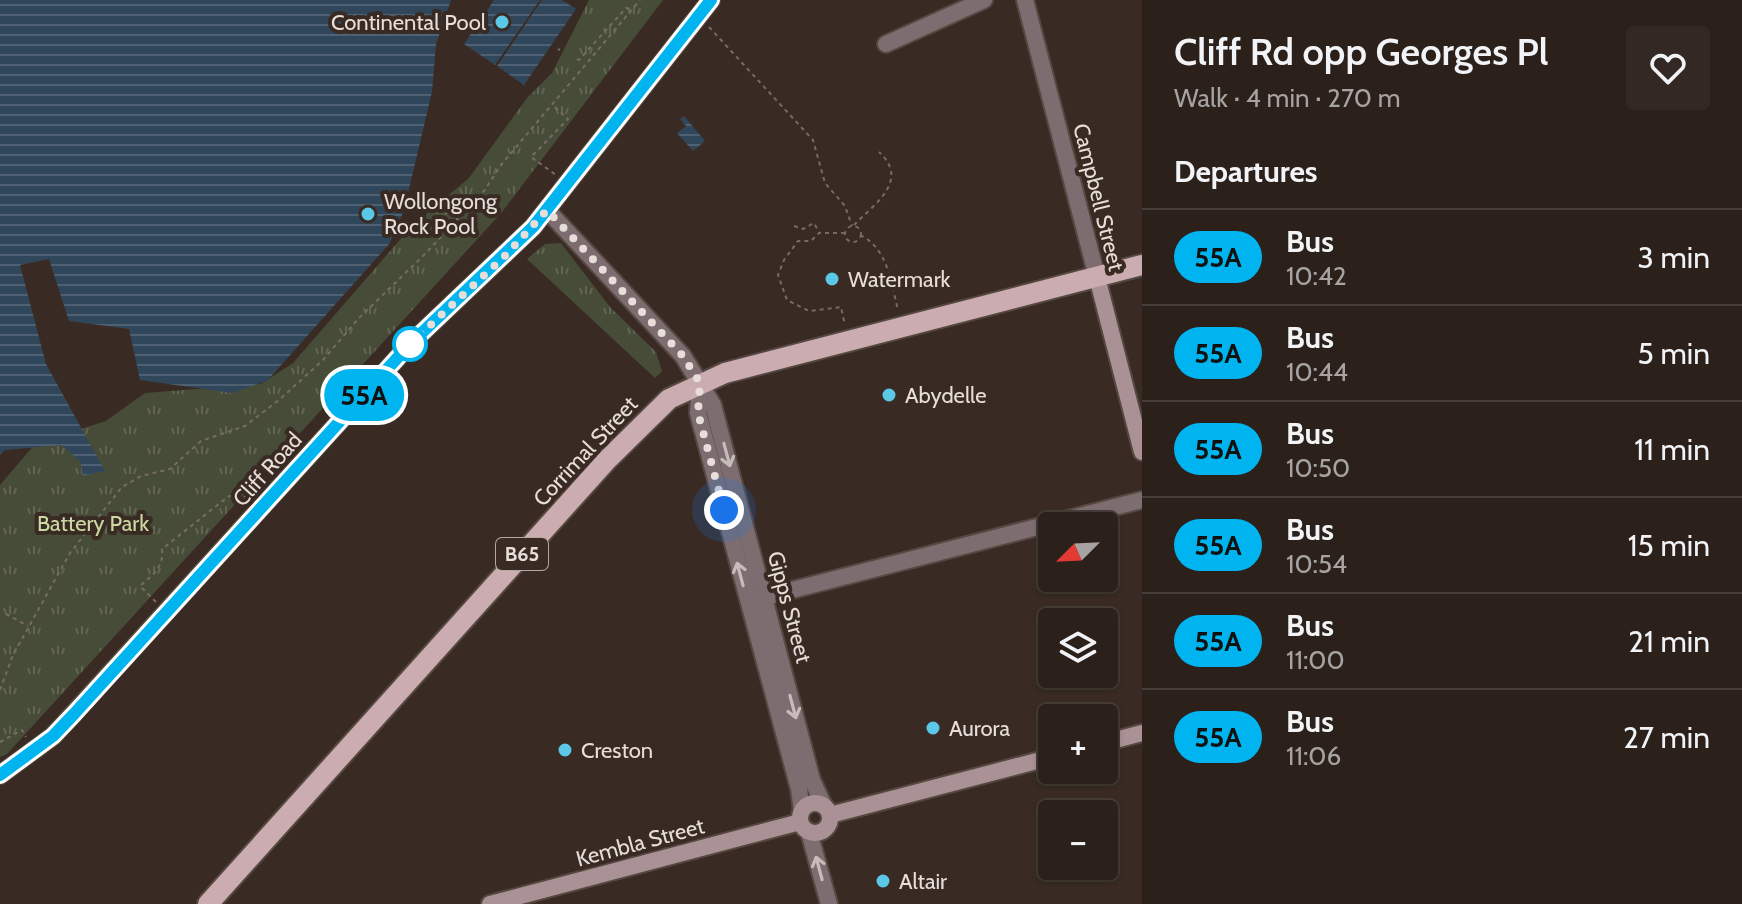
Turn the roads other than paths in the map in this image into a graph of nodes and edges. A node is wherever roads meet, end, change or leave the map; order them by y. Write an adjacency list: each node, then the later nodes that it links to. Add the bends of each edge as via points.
1 (711, 0): 5 (main road, Cliff Road)
2 (984, 0): 4 (street)
3 (1025, 0): 7 (street, Campbell Street)
4 (886, 44)
5 (547, 210): 8 (street, via 683,356); 16 (main road, Cliff Road, via 410,344 53,736)
6 (1142, 265): 7 (main road, Corrimal Street / B65)
7 (1097, 277): 8 (main road, Corrimal Street / B65); 9 (main road, Campbell Street)
8 (700, 383): 11 (street, Gipps Street, one-way to 11, via 713,405); 12 (street, Gipps Street, one-way to 8, via 698,413); 19 (main road, Corrimal Street / B65, via 669,399 641,423)
9 (1142, 452)
10 (1142, 500): 11 (street)
11 (765, 597): 12 (street); 17 (street, Gipps Street, one-way to 17, via 812,780)
12 (748, 602): 18 (street, Gipps Street)
13 (1142, 733): 14 (main road)
14 (1118, 739)
15 (1038, 760): 17 (main road)
16 (0, 775)
17 (827, 810): 18 (main road, Kembla Street, via 811,804); 18 (main road, via 826,829)
18 (804, 822): 20 (main road, Kembla Street); 21 (street, Gipps Street, one-way to 18)
19 (208, 904)
20 (490, 904)
21 (829, 904)

